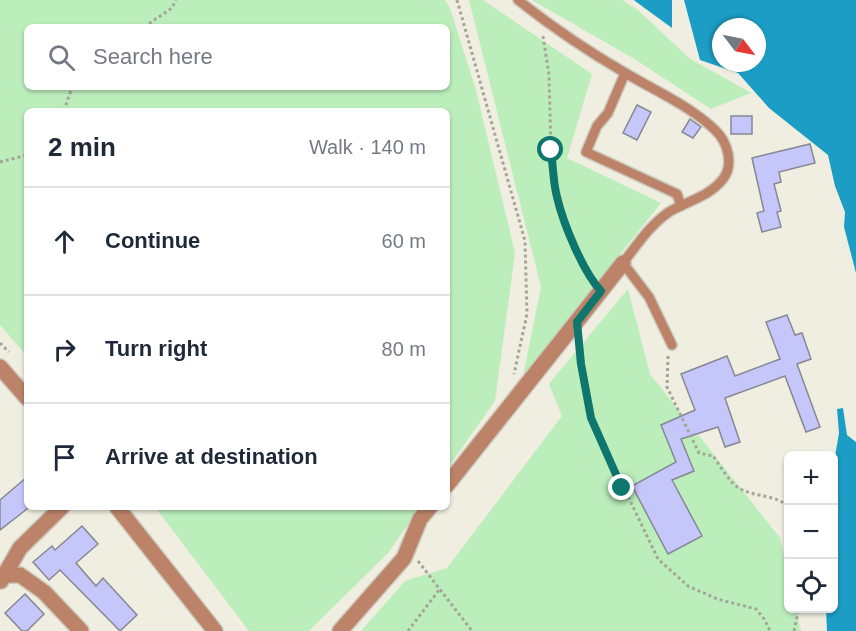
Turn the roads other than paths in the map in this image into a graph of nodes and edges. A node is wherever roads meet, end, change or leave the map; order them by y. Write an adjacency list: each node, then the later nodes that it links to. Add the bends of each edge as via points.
1 (518, 0): 2 (lane)
2 (626, 73): 3 (lane, via 586,152 676,194); 3 (lane, via 717,131 728,153 729,169 722,180 710,192)
3 (681, 206): 4 (lane, via 649,229)
4 (623, 263): 5 (lane, via 649,297); 8 (street)
5 (672, 345)
6 (0, 367): 7 (street)
7 (24, 395)
8 (450, 481)
9 (59, 510): 12 (street, via 20,548)
10 (119, 510): 14 (street)
11 (428, 510): 15 (street, via 404,558)
12 (2, 578): 13 (street, via 20,575 44,592)
13 (81, 631)
14 (216, 631)
15 (340, 631)

